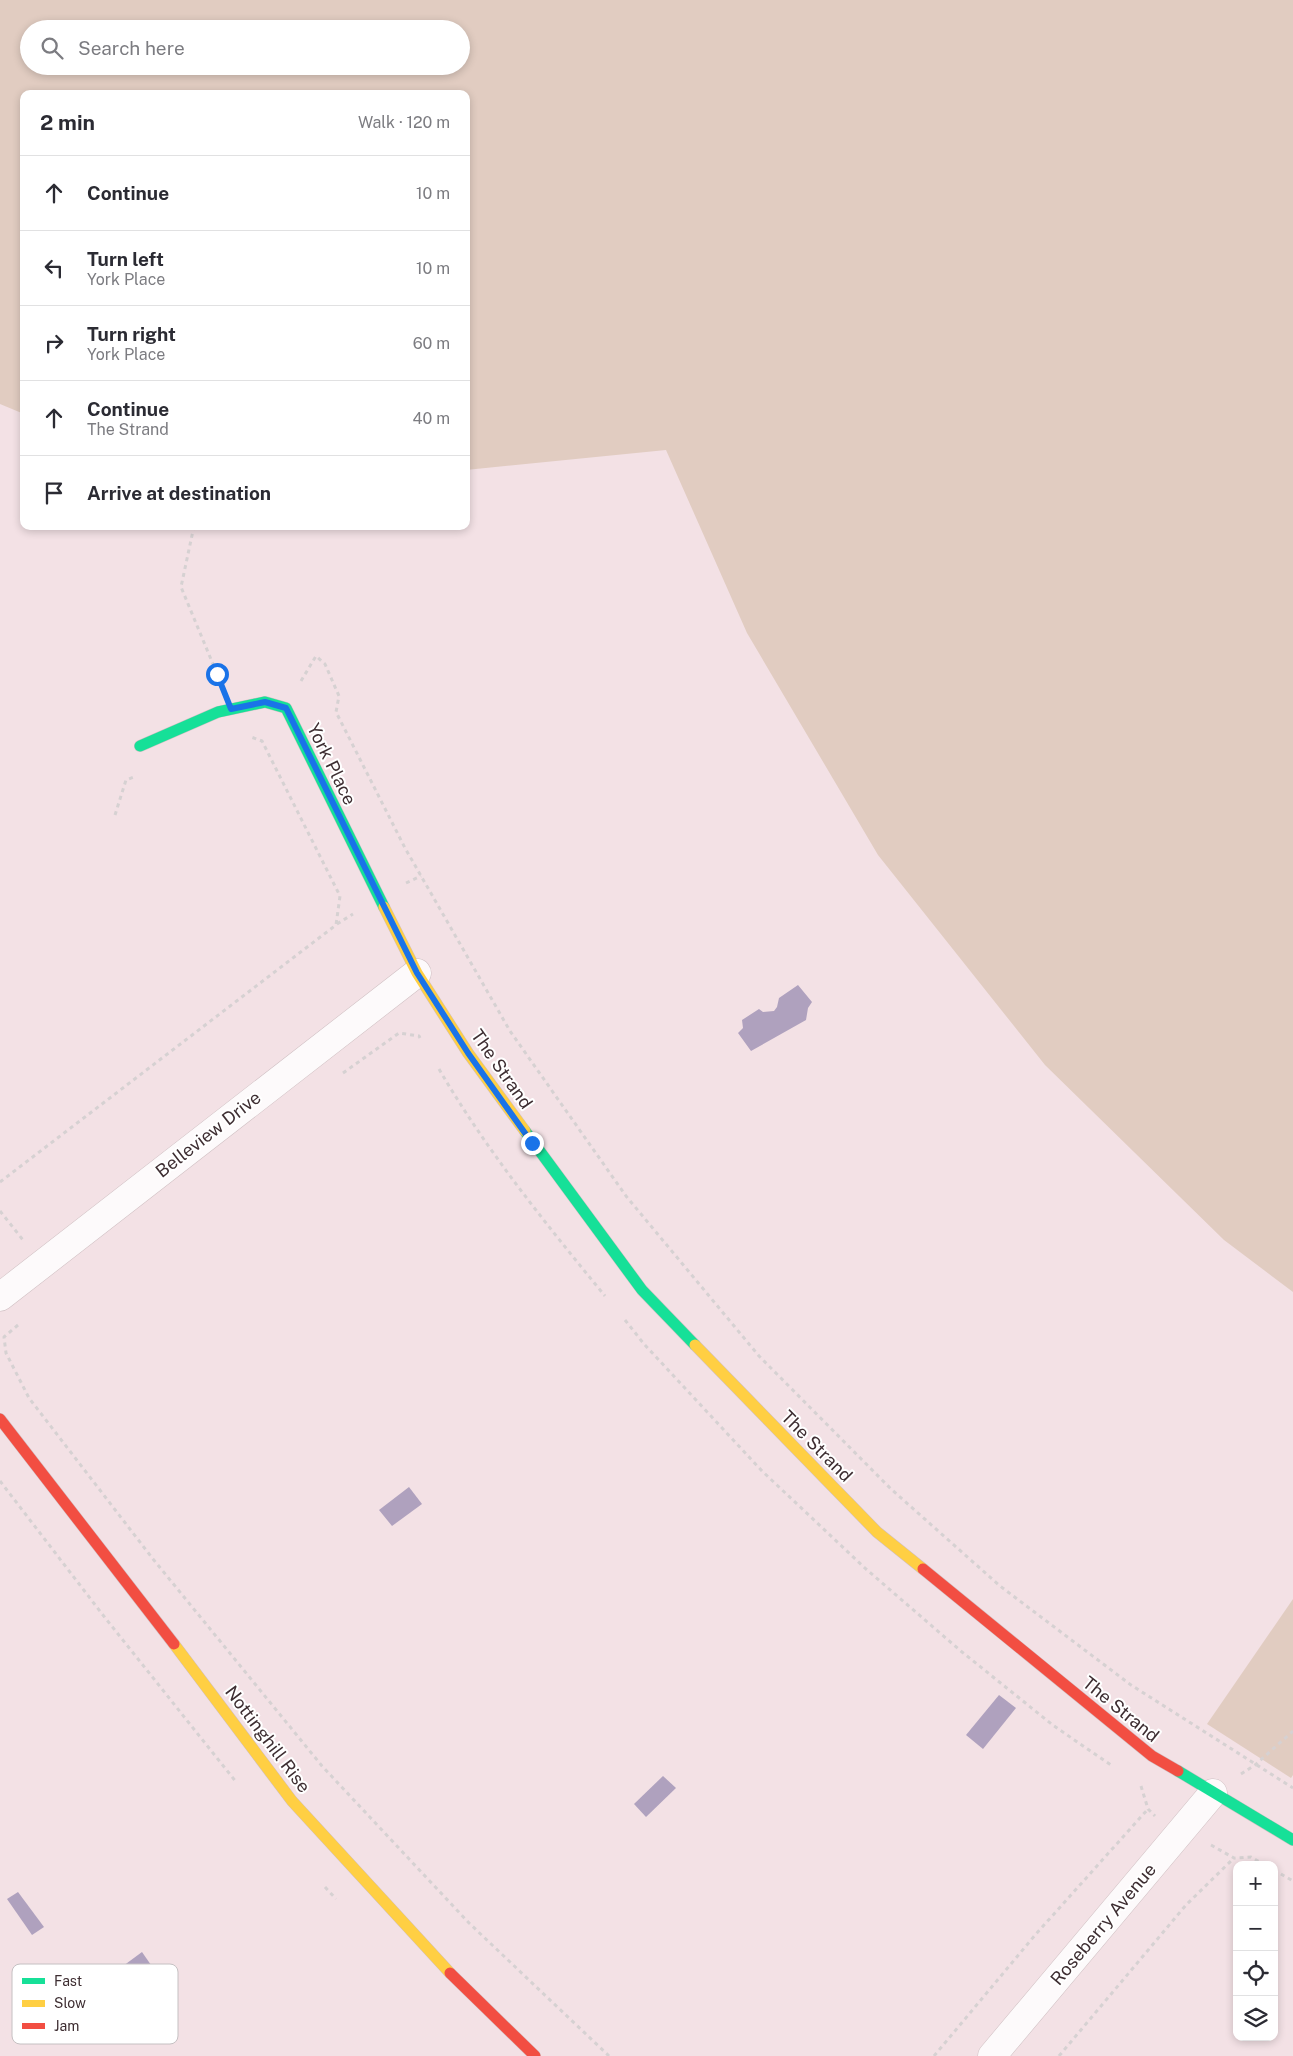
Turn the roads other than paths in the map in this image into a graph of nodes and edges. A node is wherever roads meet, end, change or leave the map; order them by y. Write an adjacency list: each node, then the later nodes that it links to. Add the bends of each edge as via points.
1 (140, 746): 2 (street, York Place, via 218,712 265,702 286,708)
2 (417, 973): 3 (street, Belleview Drive); 5 (street, The Strand, via 474,1061 642,1290 775,1429 892,1545 1152,1756)
3 (0, 1297)
4 (0, 1419): 7 (street, Nottinghill Rise, via 292,1801 440,1963)
5 (1213, 1793): 6 (street, The Strand); 8 (street, Roseberry Avenue)
6 (1293, 1840)
7 (535, 2056)
8 (992, 2056)

